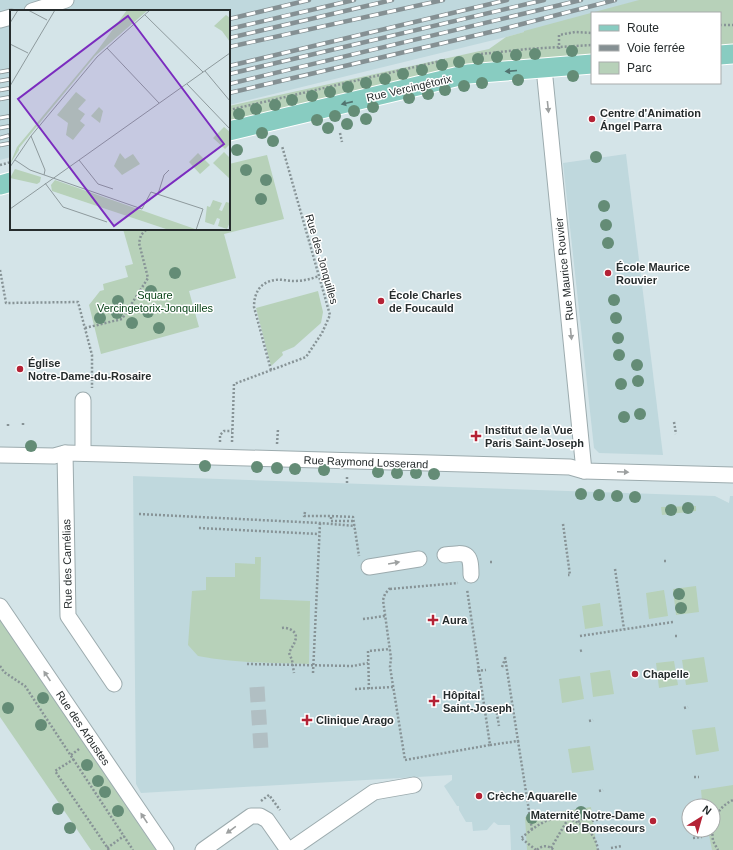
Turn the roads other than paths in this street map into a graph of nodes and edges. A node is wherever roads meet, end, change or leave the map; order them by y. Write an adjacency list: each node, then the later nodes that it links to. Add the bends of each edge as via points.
1 (66, 0): 2 (street)
2 (35, 10)
3 (10, 17): 4 (street)
4 (0, 20)
5 (733, 54): 6 (main road)
6 (721, 55)
7 (591, 64): 8 (main road, Rue Vercingétorix)
8 (544, 68): 9 (main road, Rue Vercingétorix, one-way to 9, via 468,74); 16 (street, Rue Maurice Rouvier, one-way to 16)
9 (230, 131)
10 (10, 182): 11 (main road)
11 (0, 185)
12 (88, 396): 14 (street)
13 (65, 453): 14 (street, Rue Raymond Losserand); 15 (street, Rue Raymond Losserand, via 54,456); 23 (street, Rue des Camélias, via 68,616)
14 (83, 453): 16 (street, Rue Raymond Losserand, via 570,467)
15 (0, 455)
16 (584, 471): 17 (street, Rue Raymond Losserand, one-way to 17)
17 (733, 475)
18 (446, 555): 21 (street, via 457,553 468,556 471,562)
19 (418, 559): 20 (street, one-way to 19)
20 (365, 565)
21 (469, 578)
22 (0, 606): 25 (street, Rue des Arbustes, one-way to 22)
23 (114, 684)
24 (414, 785): 27 (street, via 374,792)
25 (166, 850)
26 (203, 850): 27 (street, one-way to 26, via 267,820 260,816 250,816)
27 (289, 850)

